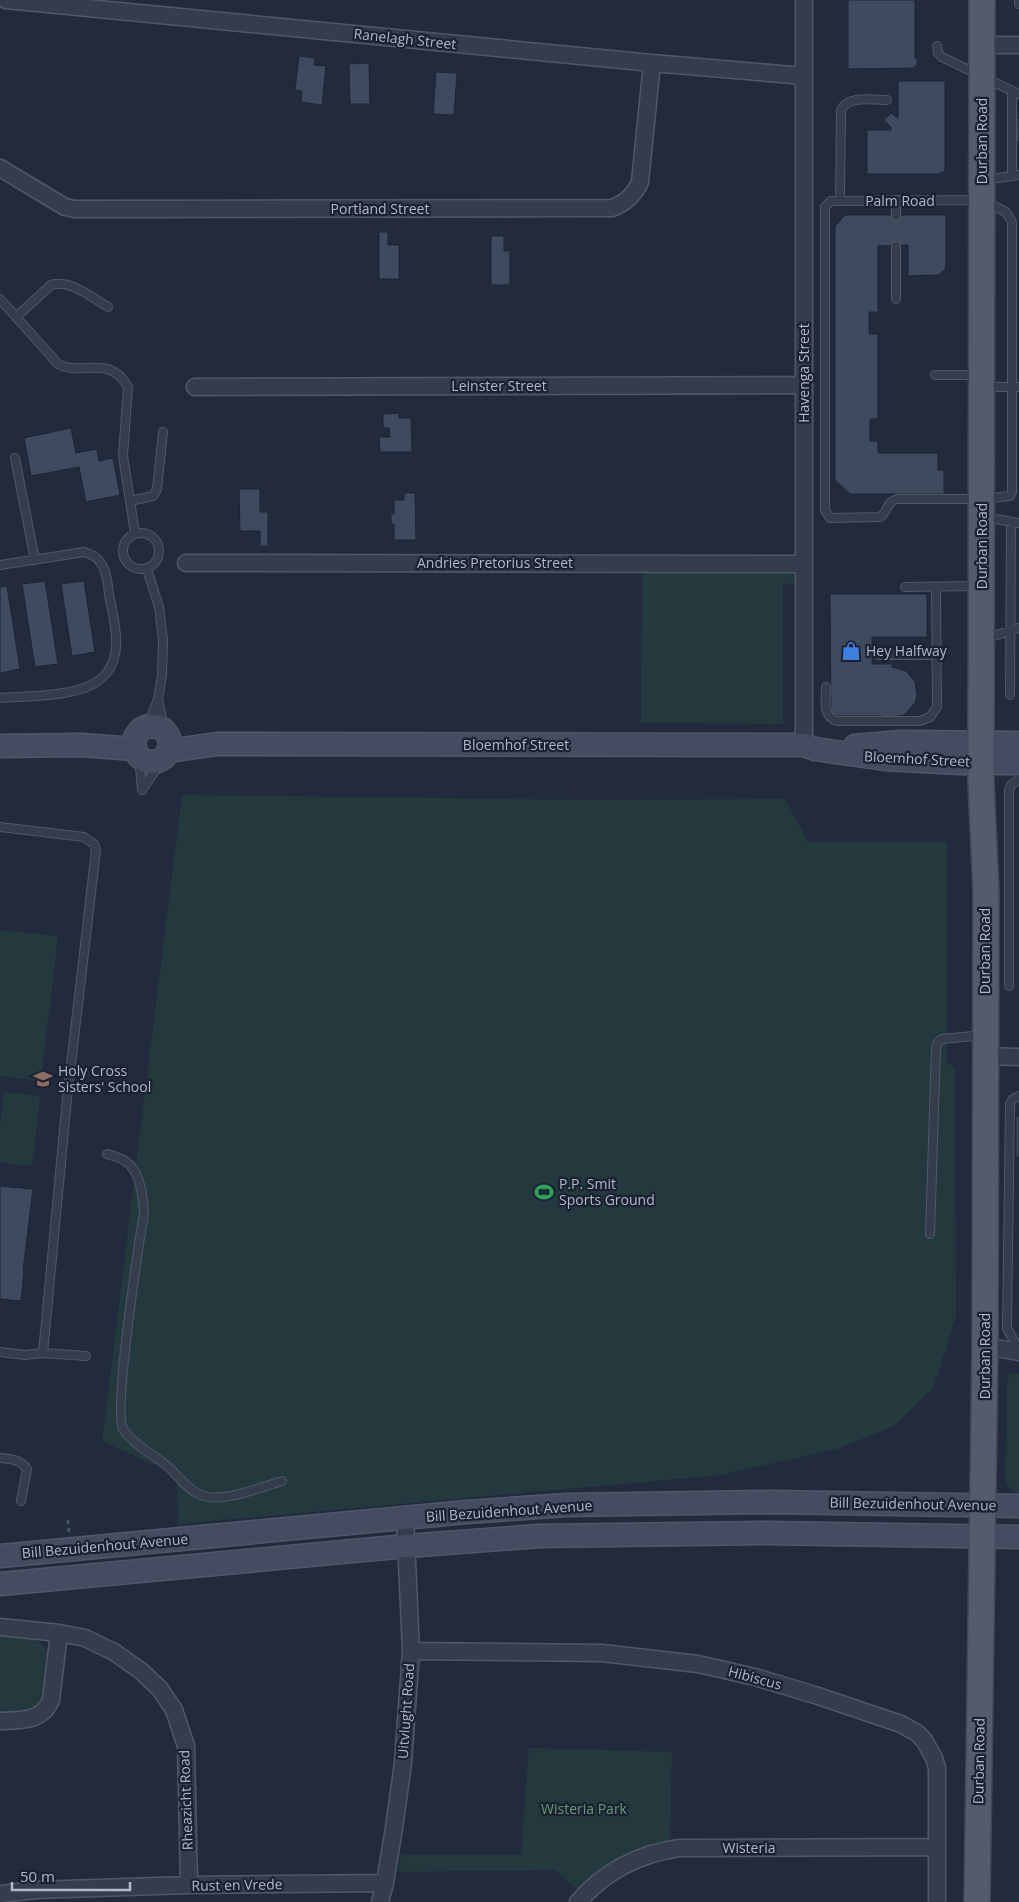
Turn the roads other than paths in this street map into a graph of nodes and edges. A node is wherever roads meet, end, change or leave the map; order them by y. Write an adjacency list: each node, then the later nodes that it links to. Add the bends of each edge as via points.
1 (6, 0): 9 (street, Ranelagh Street)
2 (804, 0): 10 (street, Havenga Street)
3 (982, 0): 6 (main road, Durban Road)
4 (1019, 0): 5 (lane)
5 (1019, 4)
6 (982, 45): 7 (street); 11 (main road, Durban Road)
7 (1019, 45)
8 (937, 46): 11 (lane, via 942,57)
9 (652, 63): 10 (street, Ranelagh Street); 14 (street, Portland Street, via 640,182 631,198 612,208 75,209 65,207)
10 (804, 76): 27 (street, Havenga Street)
11 (982, 76): 12 (lane); 16 (main road, Durban Road)
12 (1015, 92): 15 (lane)
13 (886, 100): 18 (lane, via 852,100 843,106)
14 (0, 168)
15 (1015, 175): 16 (lane, Palm Road)
16 (982, 190): 17 (lane, Palm Road); 26 (main road, Durban Road); 28 (lane, via 1012,222)
17 (896, 200): 18 (lane, Palm Road); 19 (lane)
18 (840, 201): 33 (lane, Palm Road, via 831,201 824,210 826,513 832,518 876,518 897,499)
19 (896, 216)
20 (896, 246): 22 (lane)
21 (0, 299): 24 (lane)
22 (896, 299)
23 (108, 307): 24 (lane, via 67,284 58,283 51,285)
24 (16, 317): 32 (lane, via 58,364 113,370 124,379 128,387 123,456)
25 (935, 375): 26 (lane)
26 (982, 381): 28 (lane); 33 (main road, Durban Road)
27 (804, 385): 29 (street, Leinster Street); 38 (street, Havenga Street)
28 (1015, 387): 33 (lane, via 1012,492 1010,496)
29 (195, 388)
30 (163, 432): 32 (lane, via 157,489 153,496)
31 (15, 458): 36 (lane)
32 (130, 501): 35 (lane)
33 (982, 508): 34 (lane); 42 (main road, Durban Road)
34 (1015, 522): 45 (lane)
35 (135, 533): 40 (lane, via 151,536 158,544 160,550 156,562); 40 (lane, via 125,543 123,555 129,566)
36 (35, 560): 39 (lane); 51 (lane, via 84,552 95,556 106,576 117,635 115,651 111,665 100,680 87,688)
37 (186, 563): 38 (street, Andries Pretorius Street)
38 (804, 564): 56 (street, Havenga Street)
39 (0, 566)
40 (147, 569): 52 (lane, via 159,607 163,640)
41 (905, 586): 43 (lane)
42 (982, 586): 43 (lane); 46 (main road, Durban Road)
43 (936, 587): 48 (lane)
44 (1019, 628): 45 (lane)
45 (1011, 631): 46 (lane); 50 (lane)
46 (982, 640): 57 (main road, Durban Road)
47 (879, 655): 48 (lane)
48 (937, 655): 49 (lane, via 937,707 925,720 836,721 826,712)
49 (826, 687)
50 (1010, 695)
51 (0, 698)
52 (158, 699): 53 (lane); 53 (lane)
53 (153, 743): 55 (main road, Bloemhof Street); 56 (main road, Bloemhof Street)
54 (1019, 743): 57 (main road, Bloemhof Street)
55 (0, 746)
56 (809, 747): 57 (main road, Bloemhof Street, via 885,760 959,763)
57 (982, 752): 58 (main road, Bloemhof Street); 62 (main road, Durban Road, via 986,893)
58 (1019, 762)
59 (1019, 778): 61 (lane, via 1009,790)
60 (0, 827): 70 (lane, via 84,837 94,844 96,850 66,1099)
61 (1010, 986)
62 (985, 1046): 63 (street); 66 (lane, via 942,1039 936,1048); 67 (main road, Durban Road)
63 (1019, 1057)
64 (1019, 1096): 68 (lane, via 1010,1104 1007,1328)
65 (107, 1154): 73 (lane, via 123,1160 134,1169 144,1213 131,1302 121,1427 200,1495 222,1498)
66 (930, 1234)
67 (985, 1346): 68 (street); 75 (main road, Durban Road)
68 (1019, 1351)
69 (0, 1352): 70 (lane)
70 (42, 1353): 71 (lane)
71 (86, 1356)
72 (0, 1458): 74 (lane, via 16,1460 27,1469)
73 (282, 1481)
74 (21, 1501)
75 (983, 1506): 76 (main road, Bill Bezuidenhout Avenue); 77 (main road, Bill Bezuidenhout Avenue, via 771,1502 576,1505); 78 (main road, Durban Road)
76 (1019, 1506)
77 (406, 1517): 80 (street, Uitvlught Road); 81 (main road, Bill Bezuidenhout Avenue)
78 (982, 1536): 79 (main road, Bill Bezuidenhout Avenue); 80 (main road, Bill Bezuidenhout Avenue, via 539,1536); 94 (main road, Durban Road)
79 (1019, 1537)
80 (407, 1546): 82 (main road, Bill Bezuidenhout Avenue); 85 (street, Uitvlught Road)
81 (0, 1556)
82 (0, 1584)
83 (0, 1626): 84 (street, Rheazicht Road)
84 (59, 1633): 86 (street, via 48,1706 33,1719); 89 (street, Rheazicht Road, via 85,1638 114,1652 160,1688 174,1710 186,1746)
85 (411, 1651): 87 (street, Hibiscus, via 602,1653 698,1664 764,1680 901,1724 924,1740 934,1758); 88 (street, Uitvlught Road, via 403,1763)
86 (0, 1721)
87 (937, 1847): 92 (street, Wisteria, via 678,1848 645,1855 615,1869); 93 (street, Hibiscus)
88 (385, 1883): 89 (street, Rust en Vrede); 91 (street, Uitvlught Road)
89 (189, 1885): 90 (street, Rust en Vrede)
90 (0, 1894)
91 (380, 1902)
92 (578, 1902)
93 (937, 1902)
94 (977, 1902)

